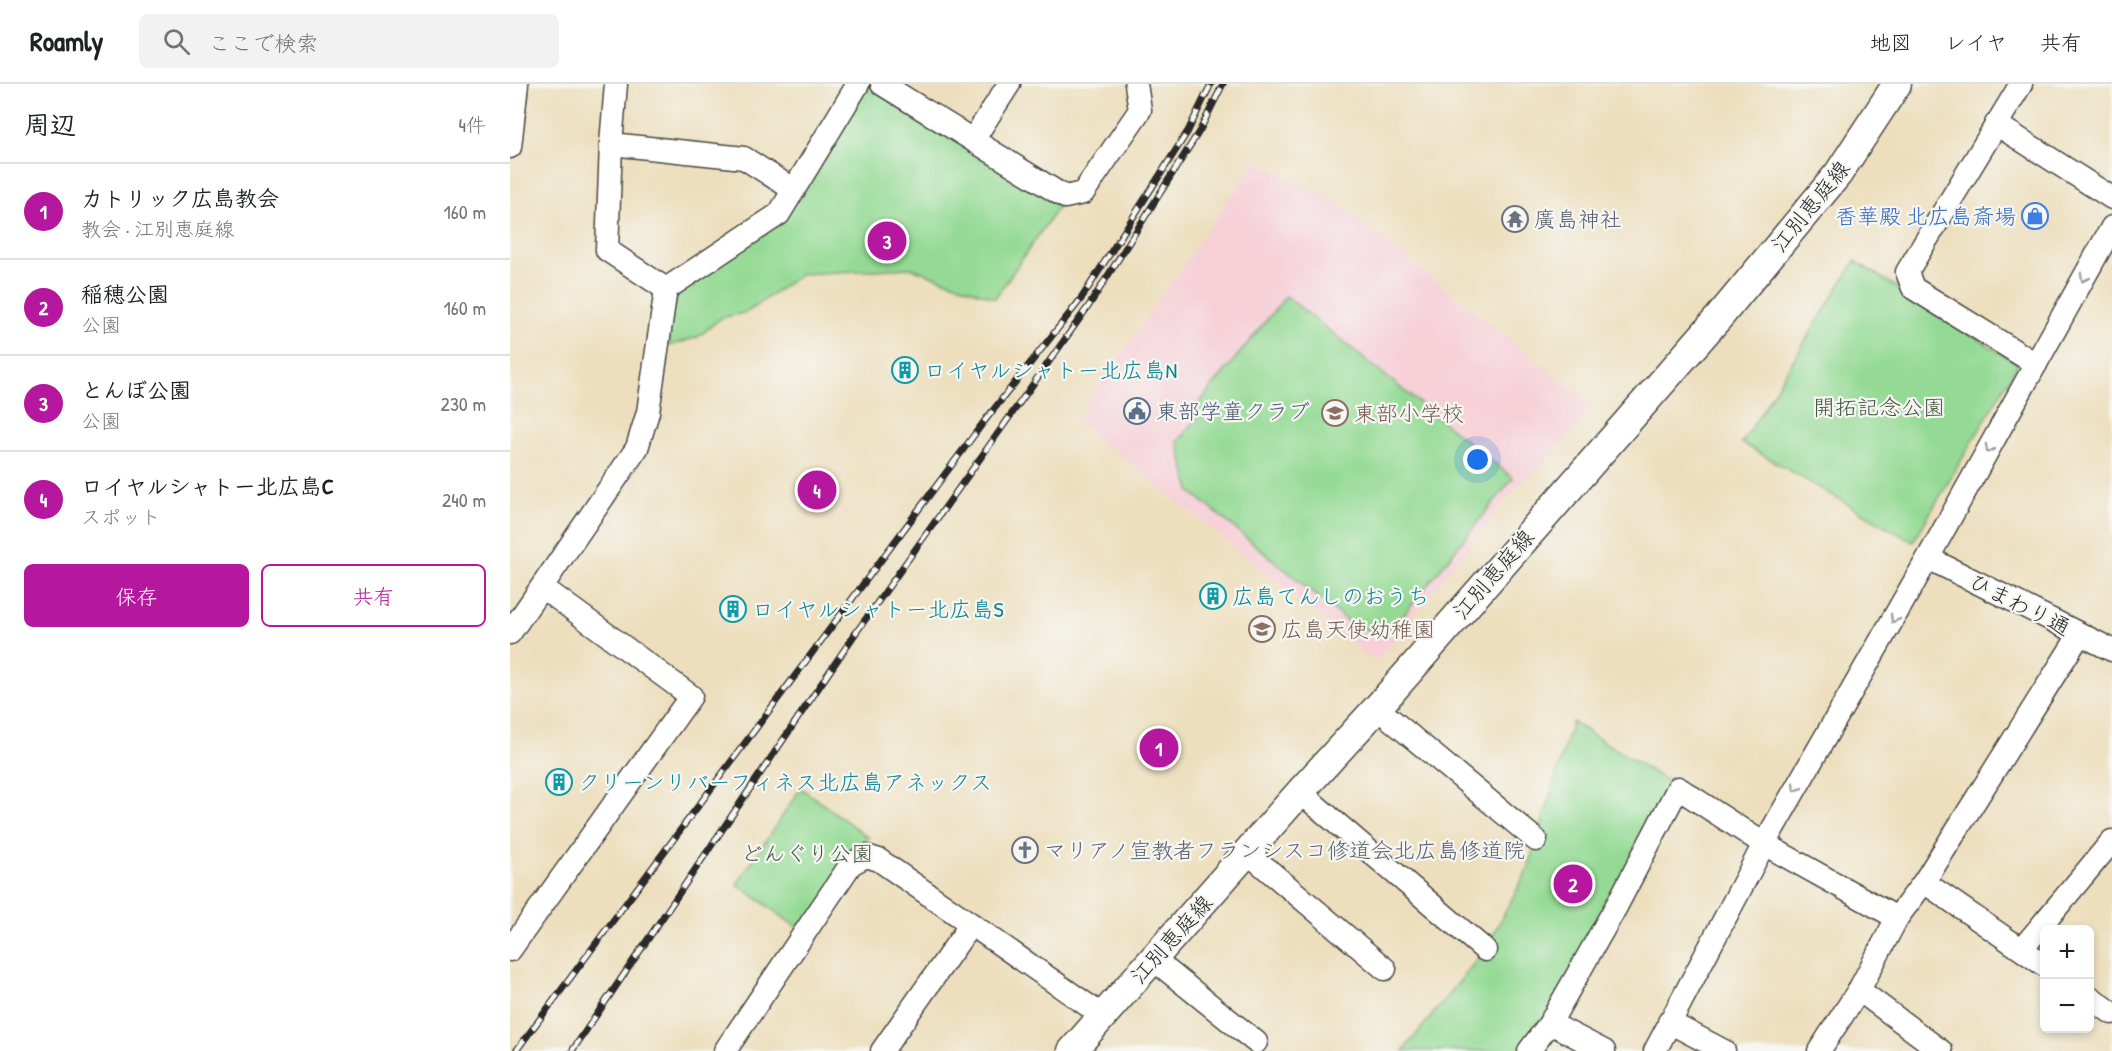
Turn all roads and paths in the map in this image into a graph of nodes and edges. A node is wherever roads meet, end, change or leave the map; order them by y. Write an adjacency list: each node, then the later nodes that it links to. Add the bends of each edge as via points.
1 (518, 84): 12 (street)
2 (616, 84): 11 (street)
3 (858, 84): 13 (street)
4 (882, 84): 10 (street)
5 (1009, 84): 10 (street)
6 (1136, 84): 10 (street, via 1140,110 1083,193 1065,197)
7 (1897, 84): 23 (main road, 江別恵庭線, via 1839,174)
8 (2021, 84): 9 (street)
9 (1996, 124): 14 (street); 17 (street, via 1907,272 1913,288)
10 (973, 140)
11 (611, 144): 13 (street, via 744,158); 16 (street, via 607,250)
12 (510, 147)
13 (794, 190): 16 (street, via 779,214)
14 (2112, 198)
15 (2112, 227): 17 (street, one-way to 17)
16 (666, 289): 19 (street, via 648,412 637,448)
17 (2036, 364): 18 (street, one-way to 18)
18 (1928, 558): 21 (street, ひまわり通); 27 (street, one-way to 27)
19 (542, 587): 20 (street); 33 (street, via 691,696)
20 (510, 633)
21 (2080, 634): 22 (street, ひまわり通); 29 (street)
22 (2112, 650)
23 (1377, 708): 24 (main road, 江別恵庭線); 25 (street)
24 (1300, 792): 28 (main road, 江別恵庭線); 34 (street)
25 (1536, 840)
26 (2112, 842): 32 (street)
27 (1764, 843): 30 (street); 42 (street); 43 (street, via 1678,788)
28 (1248, 853): 35 (main road, 江別恵庭線); 37 (street)
29 (1924, 882): 30 (street); 32 (street)
30 (1897, 918): 38 (street)
31 (971, 924): 41 (street); 45 (street, via 879,860 866,856 851,864); 46 (street)
32 (2022, 949): 36 (street)
33 (510, 950)
34 (1485, 950)
35 (1153, 959): 41 (main road, 江別恵庭線); 44 (street)
36 (2040, 962)
37 (1385, 969)
38 (1859, 990): 52 (street); 53 (street)
39 (2094, 1000): 40 (street)
40 (2112, 1013)
41 (1103, 1016): 47 (main road, 江別恵庭線)
42 (1669, 1022): 50 (street); 51 (street)
43 (1550, 1023): 48 (street); 49 (street)
44 (1256, 1042)
45 (736, 1048)
46 (882, 1051)
47 (1072, 1051)
48 (1529, 1051)
49 (1604, 1051)
50 (1655, 1051)
51 (1724, 1051)
52 (1819, 1051)
53 (1941, 1051)

